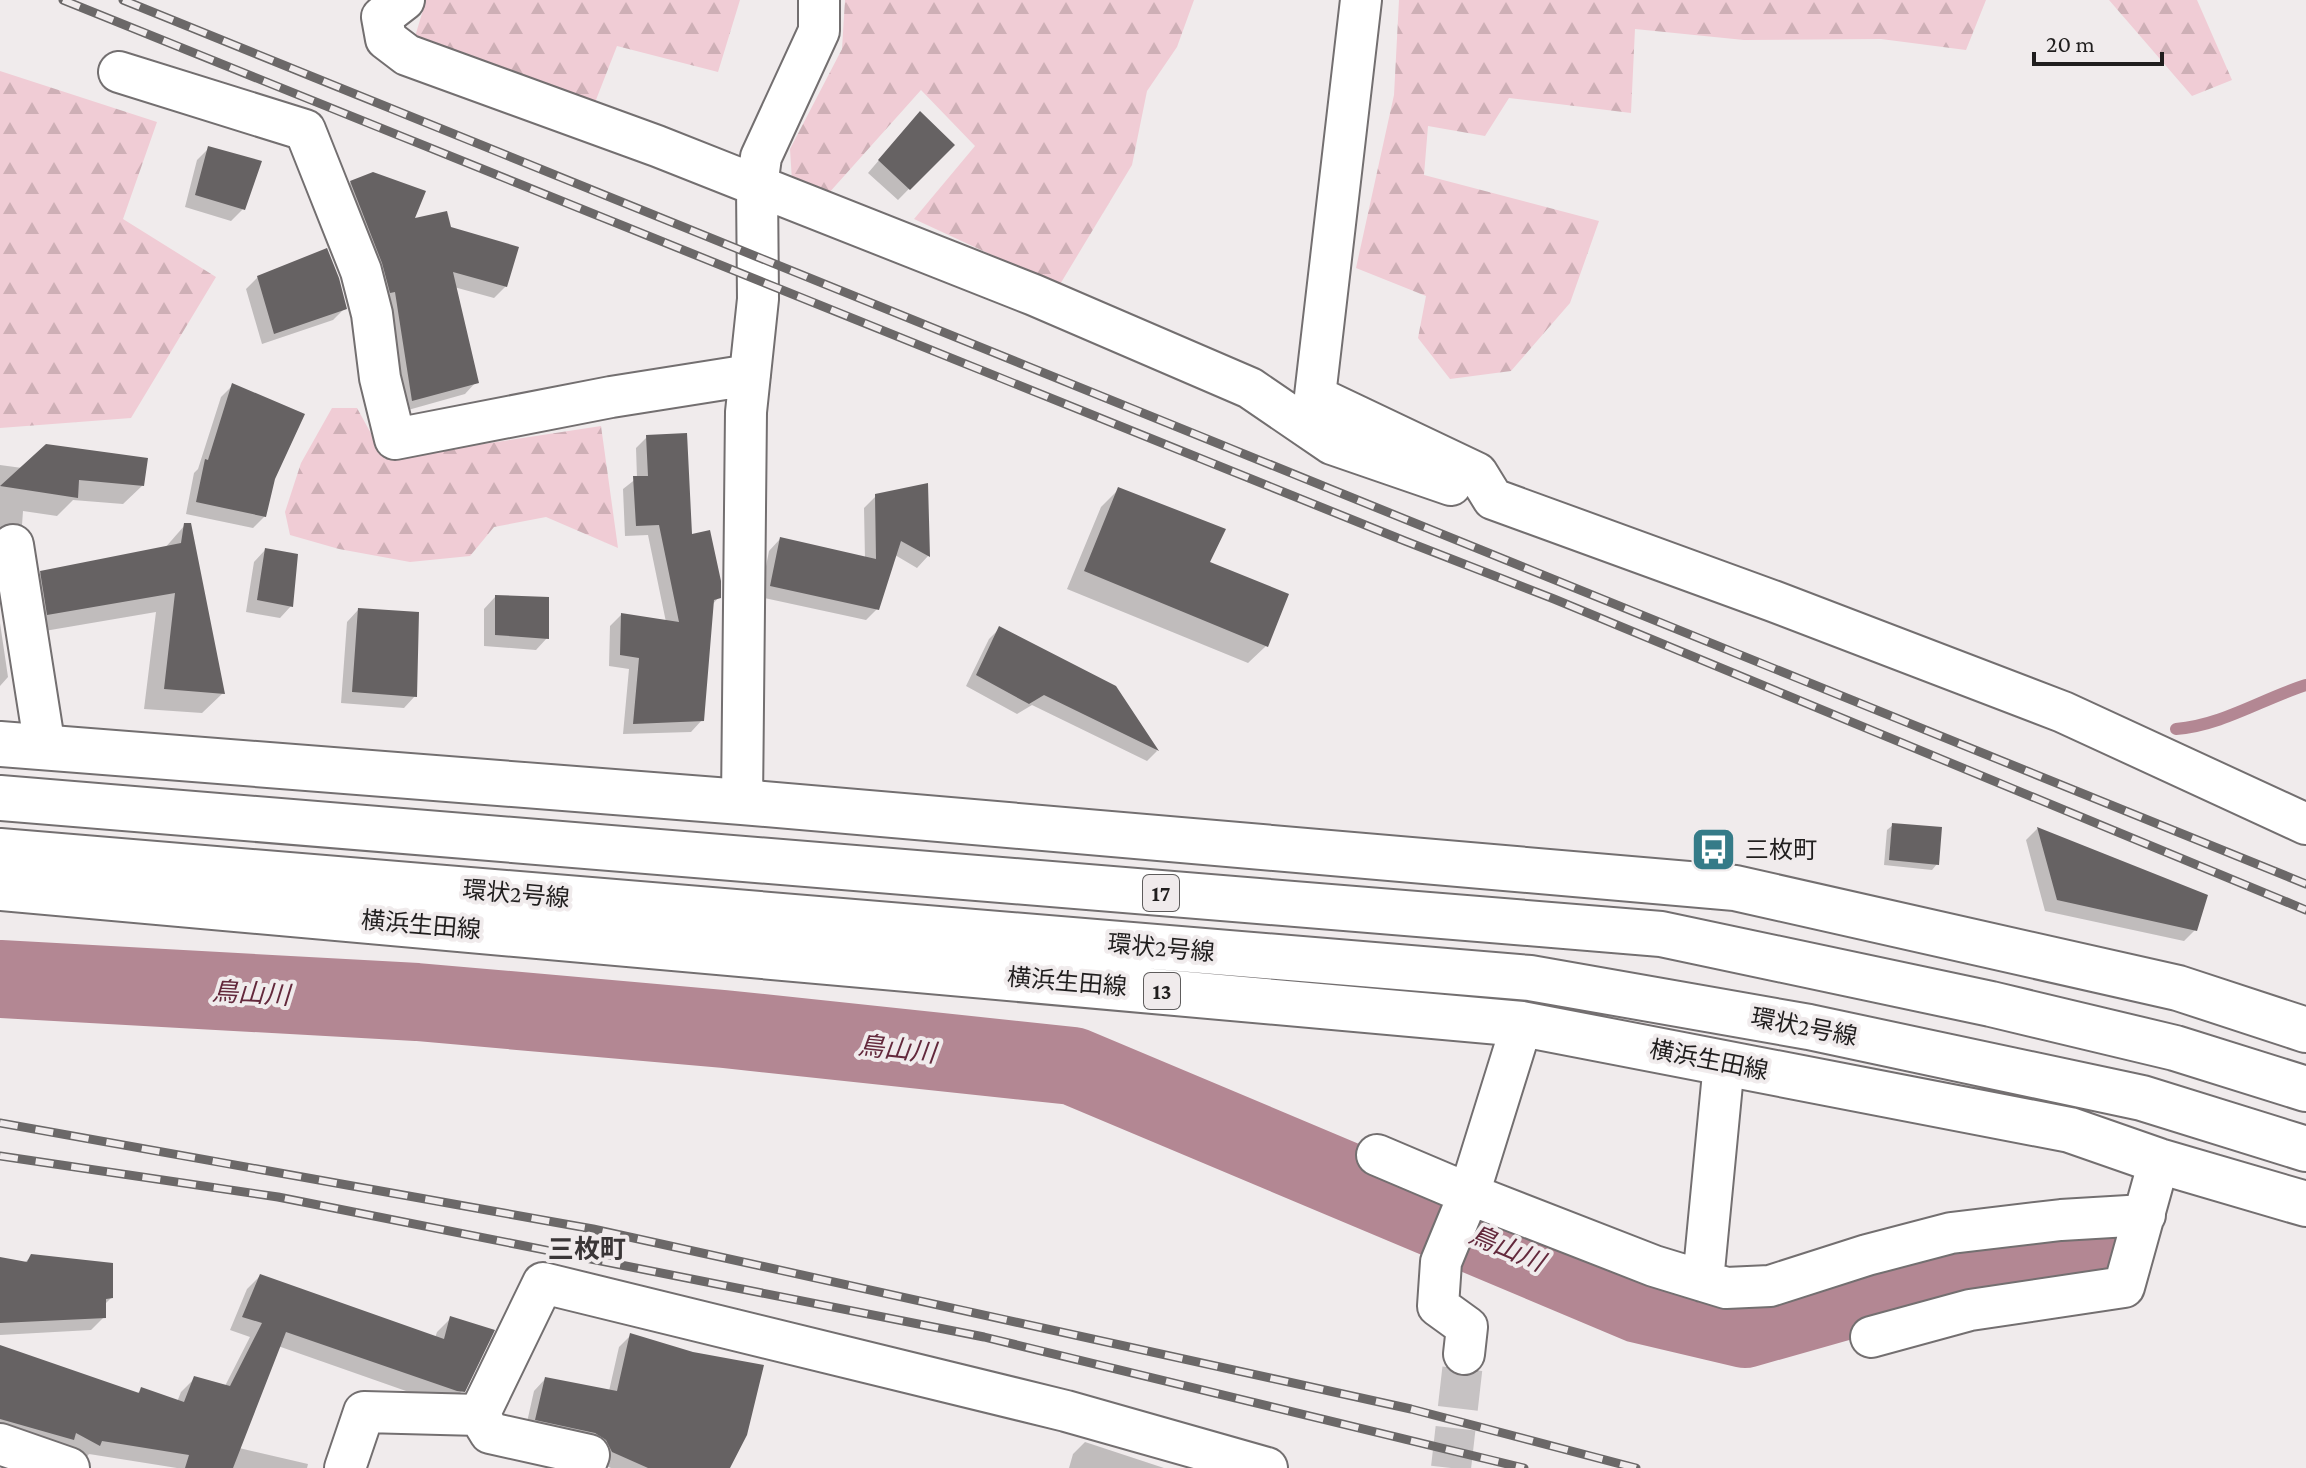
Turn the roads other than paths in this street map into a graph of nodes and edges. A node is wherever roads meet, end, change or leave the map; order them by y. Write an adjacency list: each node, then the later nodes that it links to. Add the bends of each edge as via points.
1 (404, 0): 5 (street, via 382,17 386,39 407,55)
2 (819, 0): 5 (street, via 819,31 761,157)
3 (1361, 0): 7 (street, via 1315,396 1477,473)
4 (119, 72): 6 (street, via 305,130 361,271 395,439)
5 (757, 186): 6 (street, via 758,299); 7 (street, via 1034,295 1250,388 1332,444)
6 (750, 375): 12 (street)
7 (1493, 499): 13 (street, via 2063,712)
8 (13, 545): 10 (street)
9 (0, 744): 10 (main road)
10 (45, 748): 12 (main road)
11 (0, 798): 19 (main road, 17, via 1661,934 2175,1048)
12 (742, 802): 17 (main road, via 1735,888 2178,988)
13 (2306, 824)
14 (0, 851): 20 (main road, 環状2号線 / 17, via 1530,978 1809,1027 2142,1098)
15 (0, 888): 16 (main road, 横浜生田線 / 13)
16 (1522, 1024): 18 (main road, 横浜生田線 / 13); 23 (street)
17 (2306, 1030)
18 (1724, 1063): 22 (main road, 横浜生田線 / 13, via 2070,1130); 26 (street)
19 (2306, 1089)
20 (2306, 1149)
21 (1377, 1155): 23 (street)
22 (2159, 1161): 24 (main road, 横浜生田線 / 13); 25 (street)
23 (1469, 1194): 26 (street); 28 (street, via 1441,1262 1438,1306 1467,1327)
24 (2306, 1204)
25 (2145, 1215): 26 (street, via 1951,1233 1770,1286 1726,1288); 27 (street, via 2124,1287 1970,1310)
26 (1703, 1281)
27 (1871, 1337)
28 (1464, 1354)
29 (479, 1415): 32 (street, via 364,1412); 33 (street, via 490,1433 589,1455); 34 (street, via 543,1283 1066,1411)
30 (0, 1444): 31 (street)
31 (69, 1468)
32 (345, 1468)
33 (584, 1468)
34 (1267, 1468)

